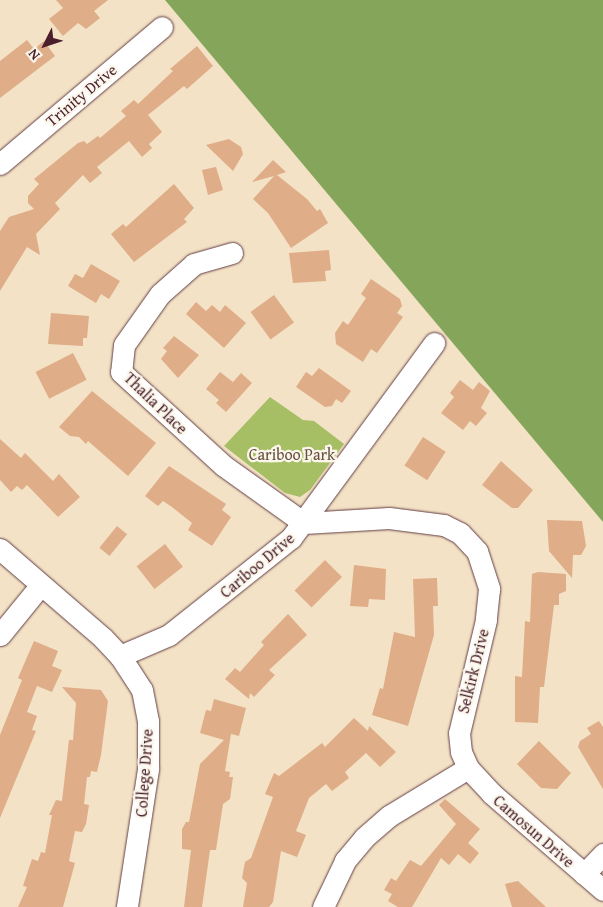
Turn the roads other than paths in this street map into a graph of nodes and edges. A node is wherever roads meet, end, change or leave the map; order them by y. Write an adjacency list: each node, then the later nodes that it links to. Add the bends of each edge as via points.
1 (162, 27): 2 (street, Trinity Drive)
2 (0, 164)
3 (232, 253): 5 (street, Thalia Place, via 194,264 160,294 124,345 121,372 224,466)
4 (434, 343): 5 (street, Cariboo Drive)
5 (304, 524): 9 (street, Cariboo Drive, via 189,621 169,635); 10 (street, Selkirk Drive, via 358,518 415,519 452,529 478,551 487,575 489,599 459,734 461,752)
6 (0, 549): 7 (street, College Drive)
7 (40, 586): 8 (street); 9 (street, College Drive)
8 (0, 635)
9 (120, 656): 14 (street, College Drive, via 142,690 149,735 146,786)
10 (468, 768): 12 (street, Camosun Drive); 15 (street, via 389,816 364,838 345,861)
11 (603, 854): 12 (street)
12 (584, 874): 13 (street, Camosun Drive)
13 (603, 890)
14 (127, 907)
15 (323, 907)

